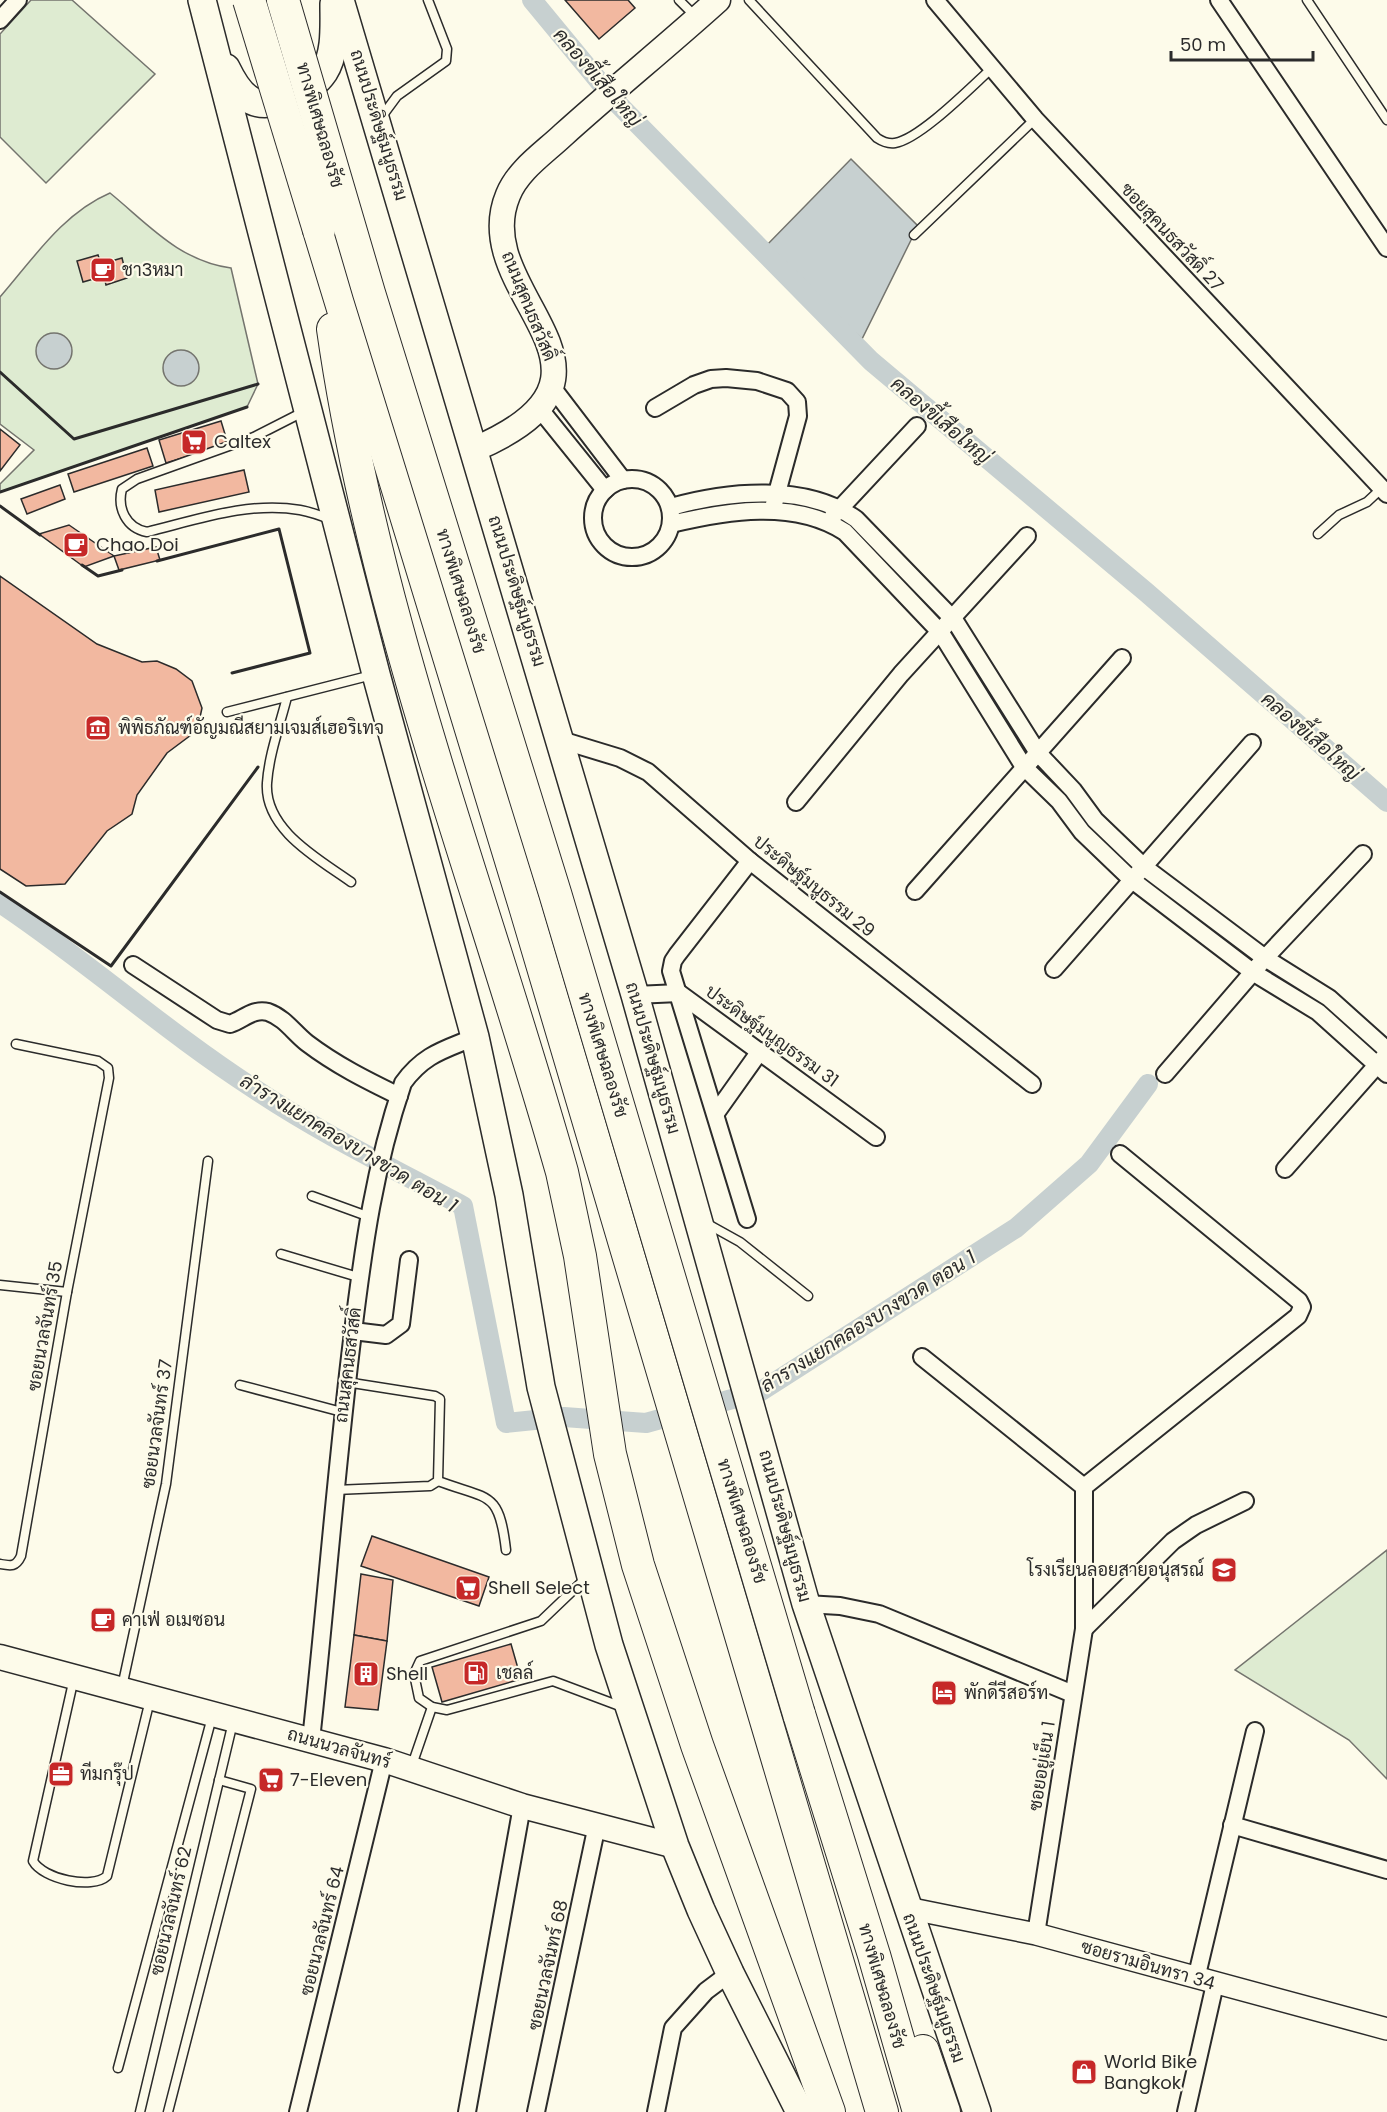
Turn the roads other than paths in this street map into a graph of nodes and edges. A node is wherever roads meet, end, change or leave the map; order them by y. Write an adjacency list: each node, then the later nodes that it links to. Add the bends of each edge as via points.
1 (18, 0): 15 (street)
2 (202, 0): 16 (main road)
3 (249, 0): 21 (highway, ทางพิเศษฉลองรัช, bridge)
4 (283, 0): 119 (highway, ทางพิเศษฉลองรัช, bridge)
5 (334, 0): 16 (main road, via 333,44 324,72 300,93 272,105 261,105 240,92)
6 (340, 0): 20 (main road, ถนนประดิษฐ์มนูธรรม)
7 (428, 0): 20 (lane, via 447,49 446,61 397,96)
8 (679, 0): 14 (lane)
9 (718, 0): 14 (main road, ถนนสุคนธสวัสดิ์)
10 (749, 0): 17 (lane, via 877,138 888,144 903,141 921,129)
11 (935, 0): 17 (street, ซอยสุคนธสวัสดิ์ 27)
12 (1219, 0): 23 (street)
13 (1307, 0): 19 (lane)
14 (697, 18): 24 (main road, ถนนสุคนธสวัสดิ์, via 515,181 502,213 506,252 548,345 555,373)
15 (0, 20)
16 (210, 36): 27 (main road)
17 (991, 69): 18 (street, ซอยสุคนธสวัสดิ์ 27)
18 (1035, 119): 22 (lane); 32 (street, ซอยสุคนธสวัสดิ์ 27)
19 (1387, 120)
20 (378, 121): 29 (main road, ถนนประดิษฐ์มนูธรรม)
21 (319, 230): 131 (highway, via 346,420 384,581 562,1172 580,1256 605,1422 638,1565 693,1734); 132 (highway, ทางพิเศษฉลองรัช, via 524,903)
22 (914, 235)
23 (1387, 248)
24 (552, 387): 25 (main road, ถนนสุคนธสวัสดิ์); 30 (street)
25 (539, 408): 29 (main road, ถนนสุคนธสวัสดิ์, via 514,429); 31 (street)
26 (655, 408): 33 (street, via 711,379 757,381 787,391 797,402 798,416)
27 (307, 409): 36 (main road); 36 (lane, via 243,441 137,479 123,489 120,500 124,517 138,530 147,532 228,512 274,509 300,510)
28 (918, 426): 34 (street)
29 (474, 449): 46 (main road, ถนนประดิษฐ์มนูธรรม)
30 (624, 480): 31 (street); 35 (street, via 644,481 662,492)
31 (605, 490): 35 (street, via 595,506 593,524 600,542 614,553 632,558 650,553 664,541)
32 (1384, 491): 38 (lane, via 1339,515)
33 (775, 503): 34 (street); 35 (street); 37 (street)
34 (840, 508): 37 (street); 40 (street, via 870,532)
35 (671, 516)
36 (335, 520): 43 (main road)
37 (828, 521): 41 (street, via 858,544)
38 (1318, 534)
39 (1027, 536): 40 (street)
40 (953, 619): 41 (street); 48 (street)
41 (941, 633): 49 (street); 50 (street, via 901,674)
42 (1122, 658): 48 (street)
43 (375, 674): 44 (lane); 63 (main road)
44 (286, 697): 45 (lane); 55 (lane, via 267,786 275,816 292,839)
45 (227, 712)
46 (561, 740): 52 (street, ประดิษฐ์มนูธรรม 29, via 620,758 648,772); 62 (main road, ถนนประดิษฐ์มนูธรรม)
47 (1252, 743): 53 (street)
48 (1038, 753): 49 (street); 53 (street, via 1073,789 1095,820)
49 (1024, 767): 54 (street); 56 (street)
50 (796, 802)
51 (1363, 854): 57 (street)
52 (750, 861): 61 (street, via 673,961 671,971); 68 (street, ประดิษฐ์มนูธรรม 29)
53 (1144, 867): 54 (street); 57 (street)
54 (1132, 880): 59 (street); 60 (street)
55 (351, 882)
56 (915, 891)
57 (1265, 958): 60 (street); 66 (street, via 1329,998)
58 (133, 965): 69 (street, via 217,1020 230,1024 255,1011 267,1012 342,1067)
59 (1054, 969)
60 (1254, 972): 66 (street); 67 (street)
61 (679, 993): 62 (street, ประดิษฐ์มนูญธรรม 31); 65 (street, ประดิษฐ์มนูญธรรม 31); 70 (street)
62 (636, 994): 78 (main road, ถนนประดิษฐ์มนูธรรม)
63 (476, 1036): 69 (street, ถนนสุคนธสวัสดิ์, via 421,1060 403,1083); 96 (main road, via 549,1420)
64 (16, 1044): 83 (lane, ซอยนวลจันทร์ 35, via 98,1061 108,1068)
65 (760, 1051): 70 (street); 71 (street, ประดิษฐ์มนูญธรรม 31)
66 (1385, 1061): 74 (street)
67 (1165, 1074)
68 (1032, 1084)
69 (399, 1096): 76 (street, ถนนสุคนธสวัสดิ์)
70 (716, 1113): 77 (street)
71 (876, 1137)
72 (1120, 1154): 91 (street, via 1302,1307 1298,1316)
73 (208, 1161): 101 (lane, ซอยนวลจันทร์ 37, via 166,1484)
74 (1285, 1169)
75 (312, 1196): 76 (lane)
76 (367, 1216): 81 (street, ถนนสุคนธสวัสดิ์)
77 (747, 1219)
78 (700, 1220): 84 (lane, via 740,1242); 97 (main road, ถนนประดิษฐ์มนูธรรม)
79 (281, 1254): 81 (lane)
80 (409, 1260): 85 (street, via 401,1324 386,1335)
81 (358, 1276): 85 (street, ถนนสุคนธสวัสดิ์)
82 (0, 1285): 83 (lane)
83 (67, 1292): 95 (lane, ซอยนวลจันทร์ 35, via 21,1556 12,1566)
84 (808, 1296)
85 (353, 1330): 87 (street, ถนนสุคนธสวัสดิ์)
86 (922, 1357): 91 (street)
87 (346, 1382): 89 (street, ถนนสุคนธสวัสดิ์); 90 (lane, via 435,1395 440,1399)
88 (240, 1384): 89 (lane)
89 (342, 1412): 92 (street, ถนนสุคนธสวัสดิ์)
90 (438, 1481): 92 (lane, via 430,1486); 94 (lane, via 488,1498 497,1507 503,1519)
91 (1084, 1488): 98 (street, ซอยอยู่เย็น 1)
92 (335, 1490): 108 (street, ถนนสุคนธสวัสดิ์)
93 (1245, 1501): 98 (street, via 1173,1541)
94 (506, 1550)
95 (0, 1564)
96 (590, 1575): 104 (lane, via 541,1621 420,1661 414,1674 419,1698); 105 (main road)
97 (806, 1604): 102 (street, via 879,1614); 117 (main road, ถนนประดิษฐ์มนูธรรม)
98 (1084, 1629): 102 (street, ซอยอยู่เย็น 1)
99 (0, 1657): 100 (main road, ถนนนวลจันทร์)
100 (74, 1676): 101 (main road, ถนนนวลจันทร์); 103 (lane, via 33,1861 42,1872 70,1881 102,1881 107,1876)
101 (122, 1689): 103 (main road, ถนนนวลจันทร์)
102 (1073, 1694): 118 (street, ซอยอยู่เย็น 1)
103 (150, 1696): 106 (main road, ถนนนวลจันทร์)
104 (432, 1707): 105 (lane, via 447,1710 553,1682); 110 (lane)
105 (631, 1710): 115 (main road)
106 (224, 1716): 108 (main road, ถนนนวลจันทร์); 111 (lane, ซอยนวลจันทร์ 62); 123 (lane)
107 (1255, 1731): 114 (street)
108 (311, 1740): 109 (main road, ถนนนวลจันทร์)
109 (384, 1760): 110 (main road, ถนนนวลจันทร์); 126 (street, ซอยนวลจันทร์ 64)
110 (410, 1768): 112 (main road, ถนนนวลจันทร์)
111 (219, 1780): 124 (lane, ซอยนวลจันทร์ 62); 125 (lane, via 251,1788)
112 (522, 1806): 113 (main road, ถนนนวลจันทร์); 127 (street)
113 (597, 1825): 115 (main road, ถนนนวลจันทร์); 128 (street, ซอยนวลจันทร์ 68)
114 (1232, 1825): 116 (street); 121 (street)
115 (675, 1846): 120 (main road)
116 (1387, 1870)
117 (907, 1908): 118 (street, ซอยรามอินทรา 34); 135 (main road, ถนนประดิษฐ์มนูธรรม)
118 (1036, 1934): 121 (street, ซอยรามอินทรา 34)
119 (874, 1955): 133 (highway, ทางพิเศษฉลองรัช); 134 (highway, via 912,2015)
120 (730, 1973): 129 (street, via 706,1990 673,2028); 130 (main road)
121 (1206, 1981): 122 (street, ซอยรามอินทรา 34); 136 (street)
122 (1387, 2029)
123 (118, 2068)
124 (140, 2112)
125 (168, 2112)
126 (298, 2112)
127 (467, 2112)
128 (536, 2112)
129 (656, 2112)
130 (800, 2112)
131 (829, 2112)
132 (882, 2112)
133 (919, 2112)
134 (944, 2112)
135 (977, 2112)
136 (1186, 2112)

